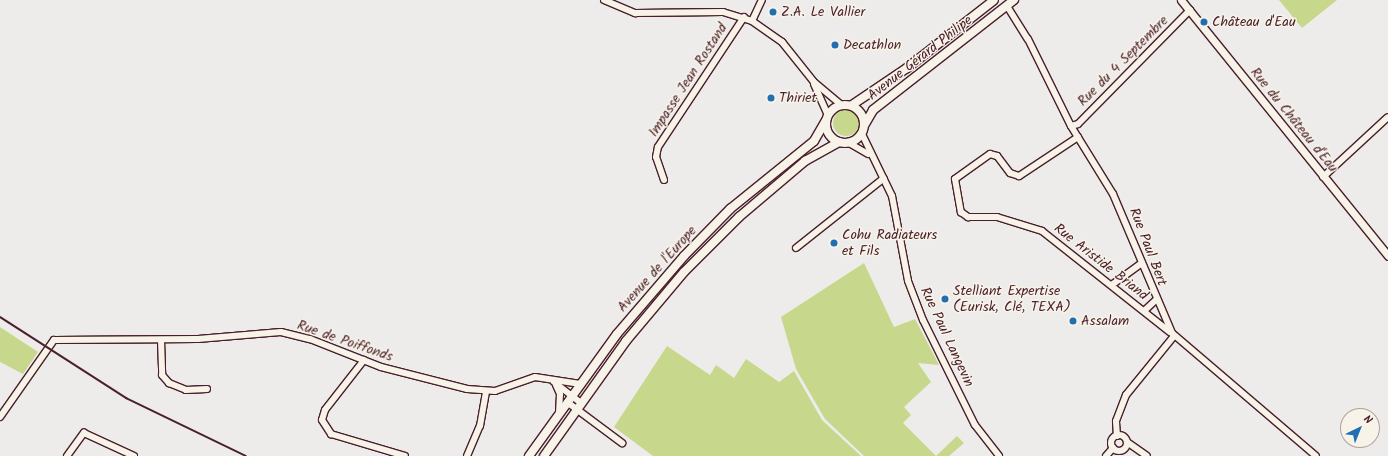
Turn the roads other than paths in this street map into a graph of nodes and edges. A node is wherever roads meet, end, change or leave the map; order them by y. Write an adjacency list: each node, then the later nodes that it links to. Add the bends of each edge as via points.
1 (604, 0): 8 (street, via 635,12 723,12)
2 (762, 0): 9 (street)
3 (994, 0): 12 (main road, Avenue Gérard Philipe, via 916,61)
4 (1014, 0): 6 (main road, Avenue Gérard Philipe)
5 (1181, 0): 7 (street, Rue du Château d'Eau)
6 (1007, 6): 15 (main road, Avenue Gérard Philipe, via 873,110); 16 (street, Rue Paul Bert, via 1028,38)
7 (1190, 10): 16 (street, Rue du 4 Septembre, via 1078,124); 22 (street, Rue du Château d'Eau)
8 (744, 18): 9 (street); 24 (street, Impasse Jean Rostand, via 658,147 656,157)
9 (752, 21): 10 (street, via 782,42)
10 (814, 82): 11 (street); 13 (street)
11 (841, 105): 12 (main road); 13 (main road)
12 (852, 106): 15 (main road, via 861,112)
13 (827, 117): 19 (main road, via 830,136); 35 (main road, Avenue de l'Europe, via 814,141 730,209 684,256 617,334)
14 (1388, 117): 22 (street)
15 (865, 124): 17 (main road)
16 (1071, 126): 18 (street, Rue Paul Bert)
17 (862, 134): 20 (main road); 21 (street, Rue Paul Langevin)
18 (1078, 137): 27 (street, Rue Paul Bert, via 1113,194); 28 (street, Rue Aristide Briand, via 1019,176 1010,174 997,156 990,154 957,177 954,190 964,215 997,217 1034,227 1066,246)
19 (839, 142): 20 (main road); 39 (main road, Avenue de l'Europe, via 805,161 738,217 644,318)
20 (849, 143): 21 (street, Rue Paul Langevin)
21 (868, 154): 23 (street, Rue Paul Langevin)
22 (1323, 177): 26 (street, Rue du Château d'Eau)
23 (884, 178): 25 (street); 52 (street, Rue Paul Langevin, via 892,196 908,281 923,320 975,425)
24 (664, 180)
25 (796, 248)
26 (1388, 256)
27 (1141, 264): 28 (street); 29 (street, Rue Paul Bert)
28 (1113, 284): 30 (street, Rue Aristide Briand)
29 (1156, 300): 30 (street); 31 (street, Rue Paul Bert)
30 (1144, 311): 31 (street, Rue Aristide Briand)
31 (1173, 334): 42 (street, via 1126,395 1116,421); 55 (street, Rue Paul Bert)
32 (161, 340): 33 (street, Rue de Poiffonds, via 281,332 310,339); 36 (street, via 162,375 169,383 186,390); 41 (street, Rue de Poiffonds, via 54,340)
33 (364, 360): 37 (street, Rue de Poiffonds, via 408,375); 48 (street, via 325,410 322,420 331,434)
34 (551, 380): 35 (street, Rue de Poiffonds); 37 (street, Rue de Poiffonds, via 536,377); 38 (street); 40 (street, via 560,394)
35 (580, 384): 38 (main road, Avenue de l'Europe)
36 (207, 389)
37 (486, 392): 49 (street, via 480,426)
38 (570, 399): 39 (street); 40 (main road, Avenue de l'Europe)
39 (579, 406): 44 (street); 51 (main road, Avenue de l'Europe)
40 (559, 414): 50 (main road, Avenue de l'Europe)
41 (0, 417)
42 (1117, 436): 43 (street); 45 (street, via 1112,440)
43 (1127, 442): 45 (street, via 1122,450); 54 (street)
44 (622, 443)
45 (1113, 448): 53 (street)
46 (67, 456): 47 (street, via 84,433)
47 (134, 456)
48 (405, 456)
49 (467, 456)
50 (529, 456)
51 (544, 456)
52 (999, 456)
53 (1106, 456)
54 (1147, 456)
55 (1316, 456)

